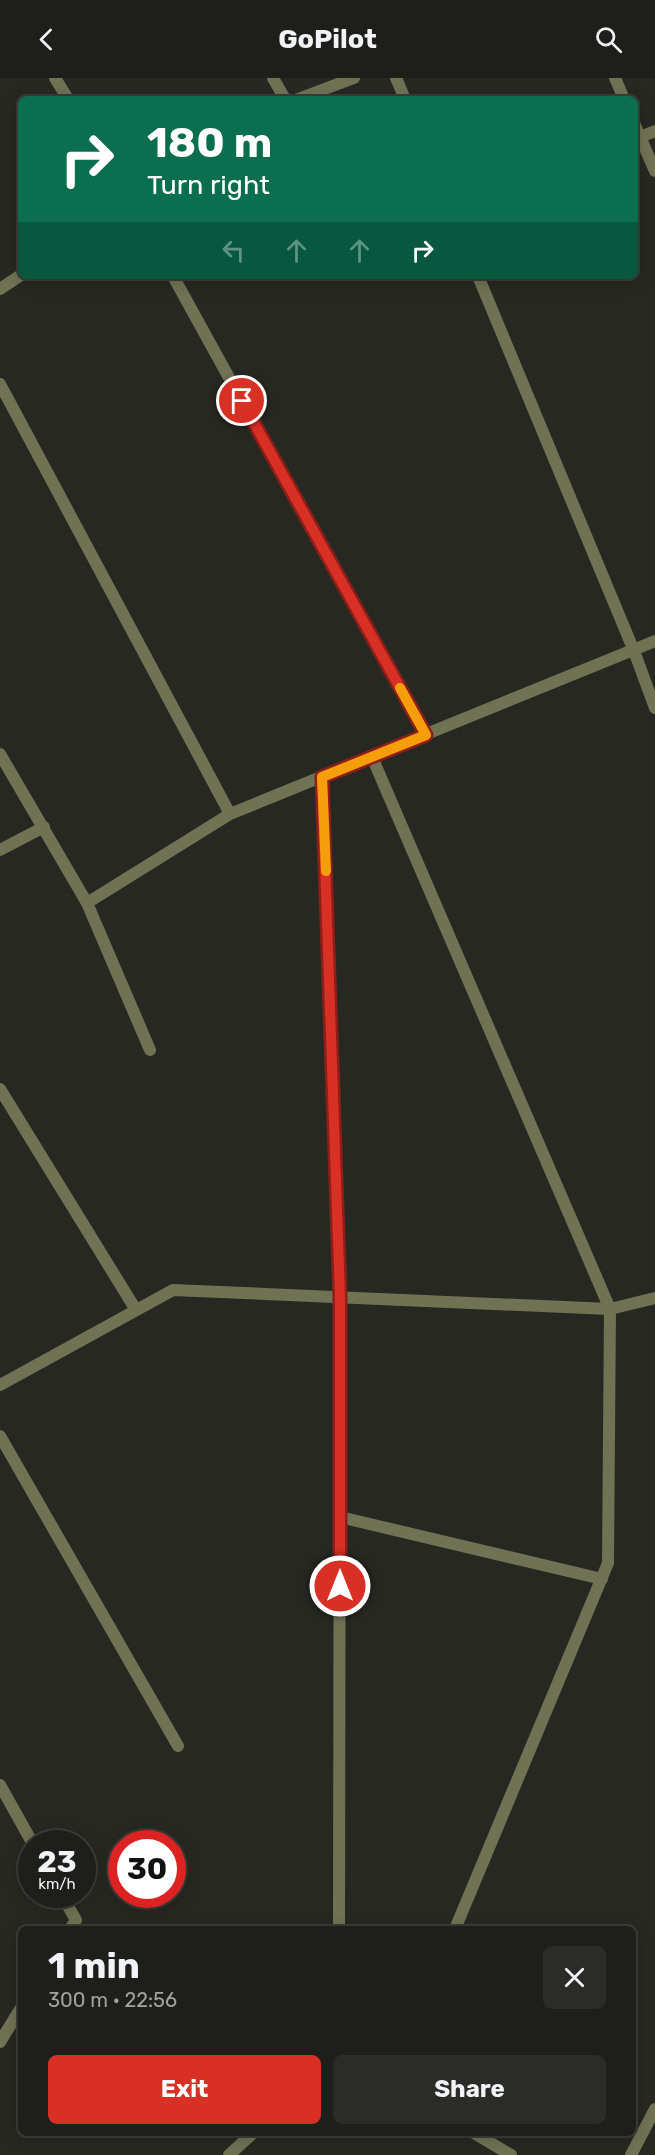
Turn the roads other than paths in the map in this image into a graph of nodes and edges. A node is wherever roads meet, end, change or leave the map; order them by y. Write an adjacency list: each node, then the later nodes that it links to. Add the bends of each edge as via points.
1 (55, 78): 6 (street)
2 (273, 78): 7 (street)
3 (354, 78): 8 (street)
4 (396, 78): 9 (street)
5 (615, 78): 10 (street)
6 (66, 96)
7 (283, 96)
8 (306, 96)
9 (404, 96)
10 (623, 96)
11 (655, 131): 13 (street)
12 (638, 132): 13 (street)
13 (640, 136): 14 (street)
14 (655, 171)
15 (18, 277): 18 (street)
16 (175, 279): 23 (street)
17 (479, 279): 21 (street)
18 (0, 289)
19 (0, 384): 27 (street)
20 (655, 641): 21 (street)
21 (634, 651): 22 (street); 23 (street)
22 (655, 708)
23 (426, 735): 25 (street)
24 (0, 754): 28 (street)
25 (372, 757): 26 (street); 35 (street)
26 (322, 777): 27 (street); 33 (street)
27 (230, 814): 30 (street)
28 (44, 827): 29 (street); 30 (street)
29 (0, 850)
30 (87, 903): 31 (street)
31 (150, 1050)
32 (0, 1089): 36 (street)
33 (340, 1297): 35 (street); 36 (street, via 172,1290); 39 (street)
34 (655, 1298): 35 (street)
35 (610, 1309): 40 (street, via 608,1563)
36 (136, 1310): 37 (street)
37 (0, 1385)
38 (0, 1436): 41 (street)
39 (340, 1517): 40 (street); 46 (street)
40 (602, 1579): 47 (street)
41 (178, 1746)
42 (0, 1785): 43 (street)
43 (25, 1830)
44 (69, 1908): 45 (street, via 76,1920)
45 (72, 1926)
46 (339, 1926)
47 (456, 1926)
48 (18, 2013): 49 (street)
49 (0, 2042)
50 (655, 2109): 55 (street)
51 (250, 2136): 53 (street)
52 (479, 2136): 54 (street)
53 (230, 2155)
54 (511, 2155)
55 (631, 2155)

